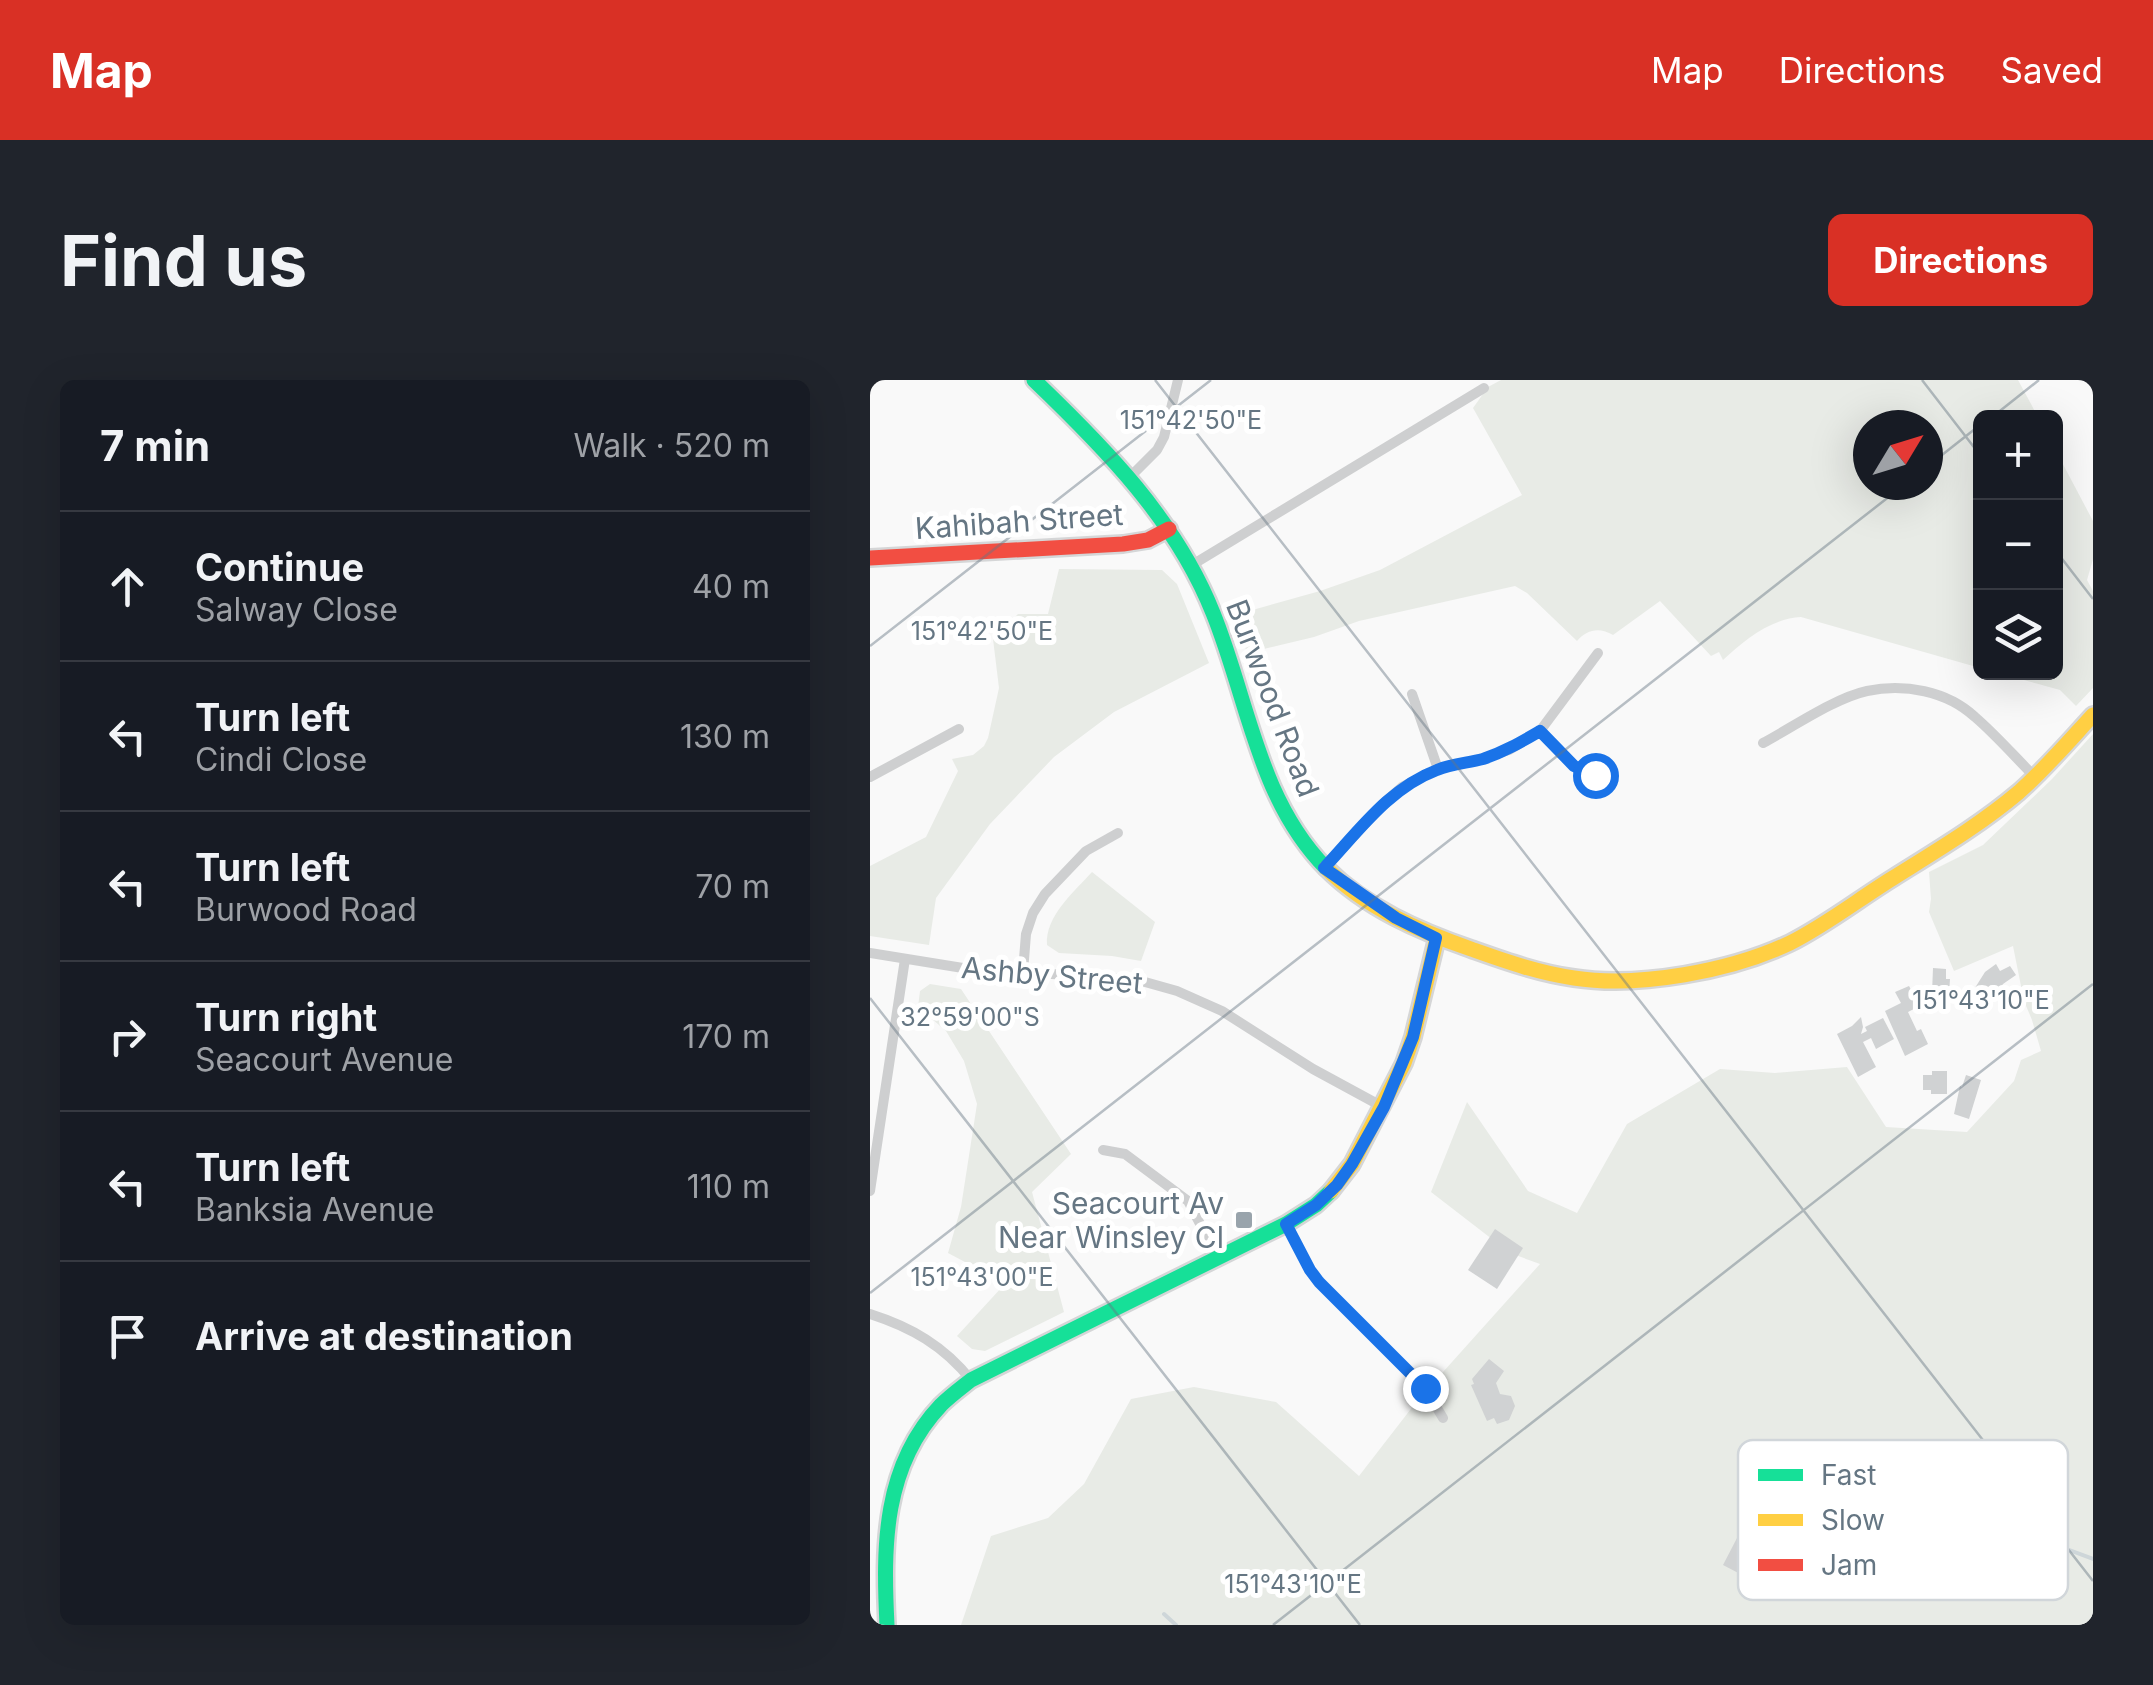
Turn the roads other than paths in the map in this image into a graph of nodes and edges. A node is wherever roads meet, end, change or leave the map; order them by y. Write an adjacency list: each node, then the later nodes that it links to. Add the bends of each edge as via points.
1 (1034, 380): 4 (main road, Burwood Road)
2 (1178, 380): 4 (street, via 1164,436)
3 (1484, 388): 7 (street)
4 (1130, 477): 5 (main road, Burwood Road)
5 (1168, 529): 6 (main road, Kahibah Street, via 1122,544); 7 (main road, Burwood Road)
6 (870, 558)
7 (1192, 565): 19 (main road, Burwood Road, via 1256,746 1300,837)
8 (1598, 653): 12 (street)
9 (1412, 694): 14 (street)
10 (2093, 716): 17 (main road, Burwood Road)
11 (959, 728): 16 (street)
12 (1540, 731): 14 (street, via 1509,750); 15 (street, via 1574,766)
13 (1764, 743): 17 (street, via 1842,700 1897,688 1928,692 1973,714)
14 (1438, 769): 19 (street, via 1402,787)
15 (1595, 775)
16 (870, 776)
17 (2035, 777): 20 (main road, Burwood Road, via 1966,832 1817,927 1733,962 1686,973 1585,980)
18 (1118, 833): 23 (street, via 1086,850 1045,894 1026,934)
19 (1324, 868): 20 (main road, Burwood Road)
20 (1436, 938): 24 (main road, via 1413,1037)
21 (870, 953): 22 (street, Ashby Street)
22 (905, 959): 23 (street, Ashby Street); 26 (street)
23 (1023, 972): 24 (street, Ashby Street, via 1138,980 1177,991)
24 (1384, 1107): 27 (main road, via 1337,1185)
25 (1103, 1150): 28 (street, via 1125,1154 1188,1201)
26 (870, 1191)
27 (1286, 1224): 28 (main road); 31 (street, via 1319,1282 1425,1388)
28 (1218, 1258): 30 (main road)
29 (870, 1314): 30 (street, via 922,1335)
30 (971, 1380): 32 (main road, via 932,1414 897,1472 885,1552)
31 (1442, 1418)
32 (886, 1625)

